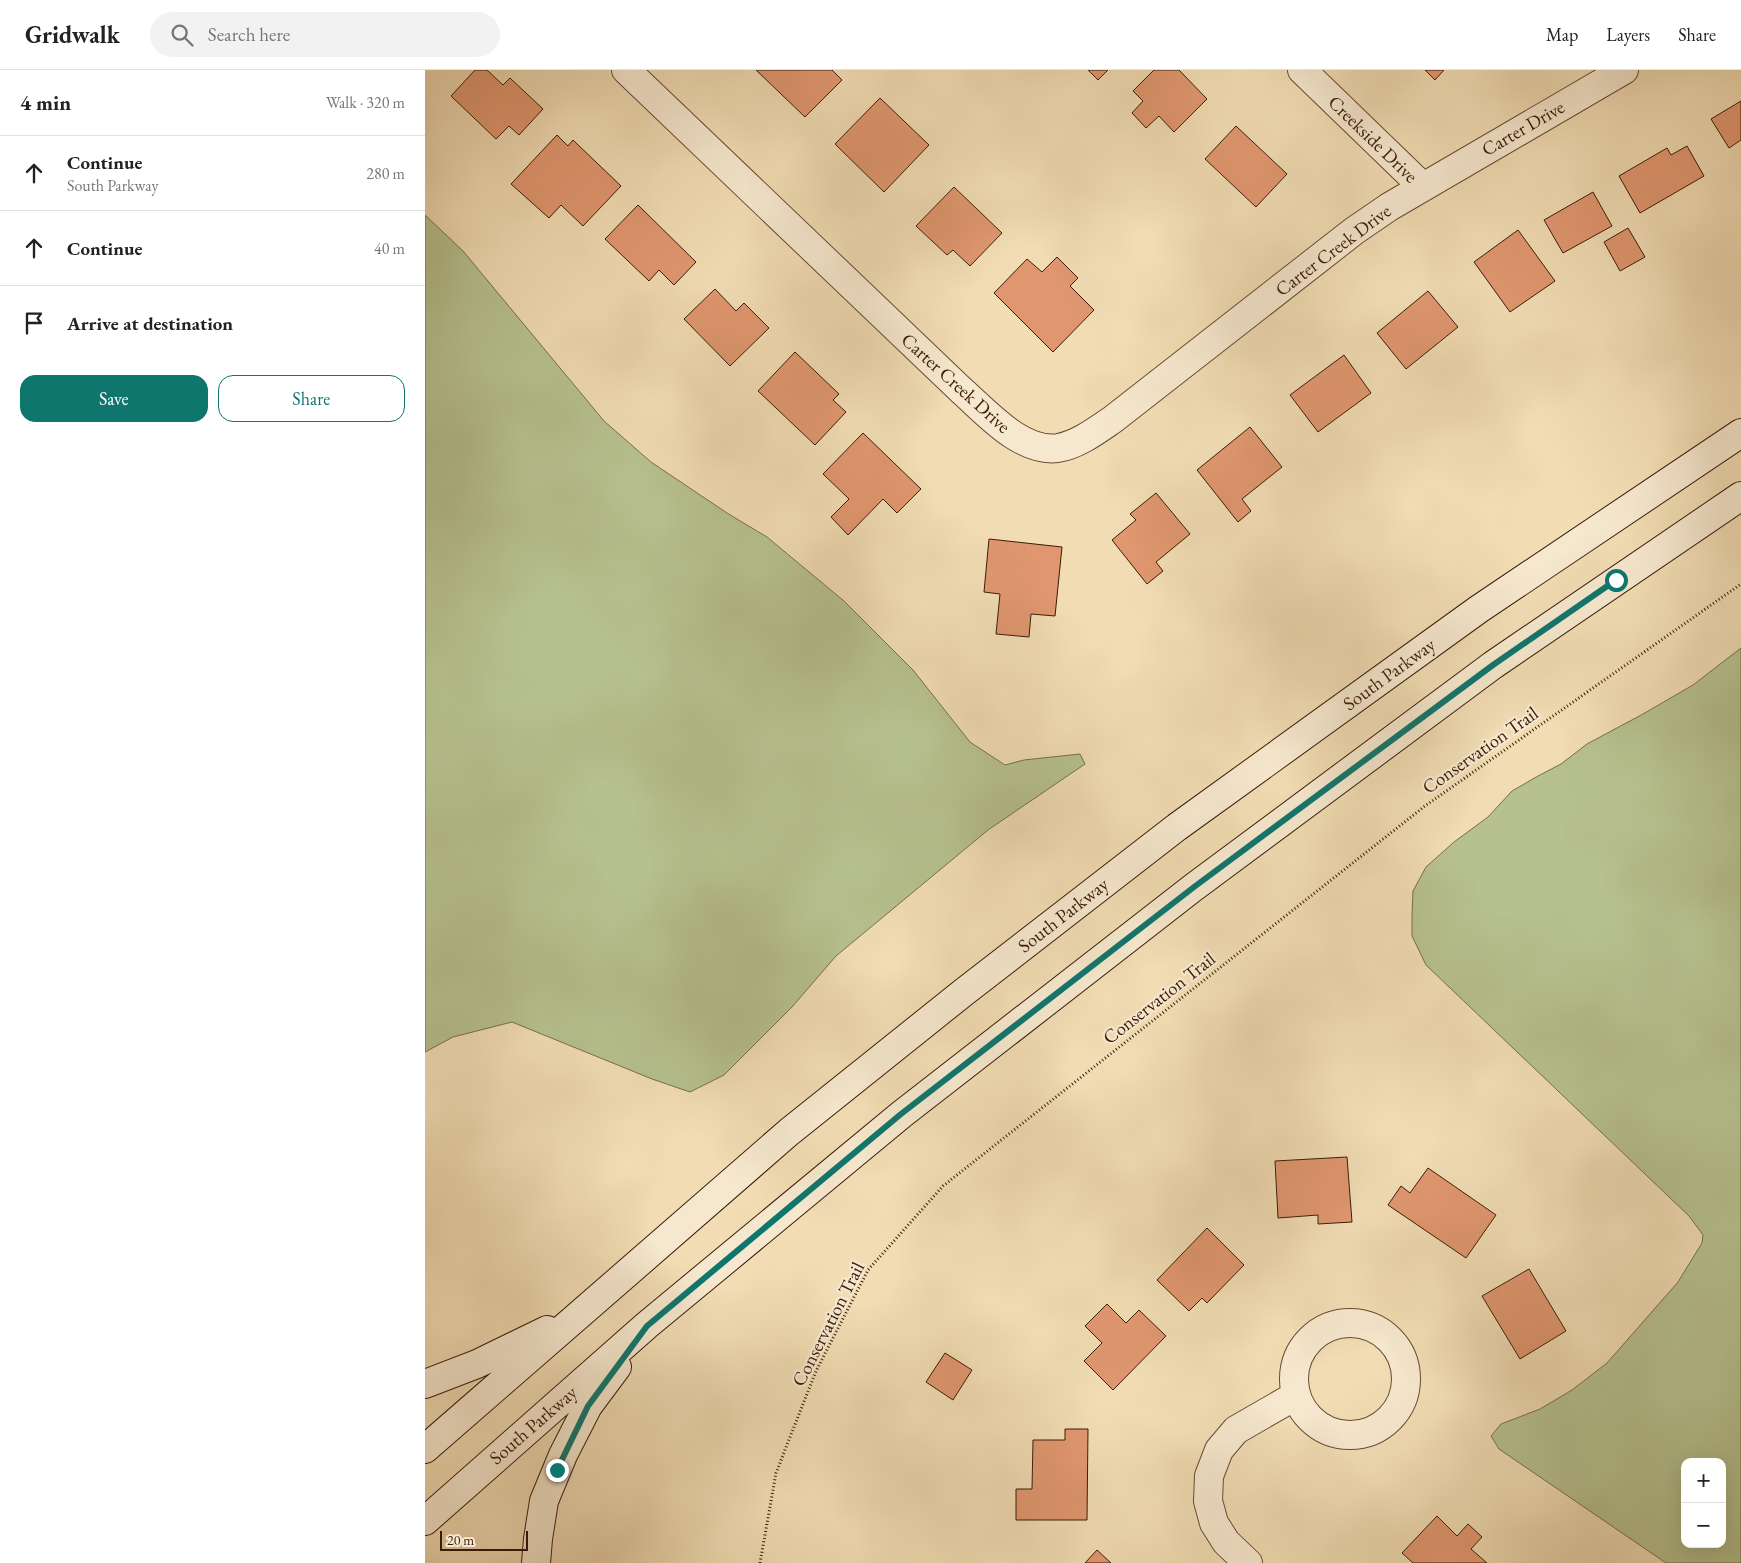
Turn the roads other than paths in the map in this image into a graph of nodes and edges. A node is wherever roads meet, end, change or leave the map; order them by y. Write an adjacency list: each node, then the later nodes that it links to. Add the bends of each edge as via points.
1 (626, 70): 4 (main road, Carter Creek Drive, via 988,414 1023,441 1049,448 1073,443 1112,420 1354,231)
2 (1302, 70): 4 (main road, Creekside Drive)
3 (1624, 70): 4 (main road, Carter Drive)
4 (1423, 187)
5 (1741, 433): 7 (main road, South Parkway, via 1479,609 1177,827 789,1132)
6 (1741, 496): 8 (main road, South Parkway, via 1493,665 1194,887 901,1114)
7 (574, 1319): 9 (main road); 11 (main road, South Parkway)
8 (647, 1326): 12 (main road, South Parkway); 13 (main road, via 588,1406 563,1455 544,1501)
9 (425, 1384)
10 (1295, 1396): 10 (main road, via 1311,1421 1327,1432 1347,1436 1365,1434 1383,1426 1400,1407 1407,1376 1402,1356 1394,1344 1368,1325 1349,1322 1331,1326 1313,1335 1300,1350 1293,1369); 14 (main road, via 1236,1430 1219,1450 1209,1476 1208,1501 1214,1523 1226,1542)
11 (425, 1448)
12 (425, 1521)
13 (537, 1563)
14 (1248, 1563)

